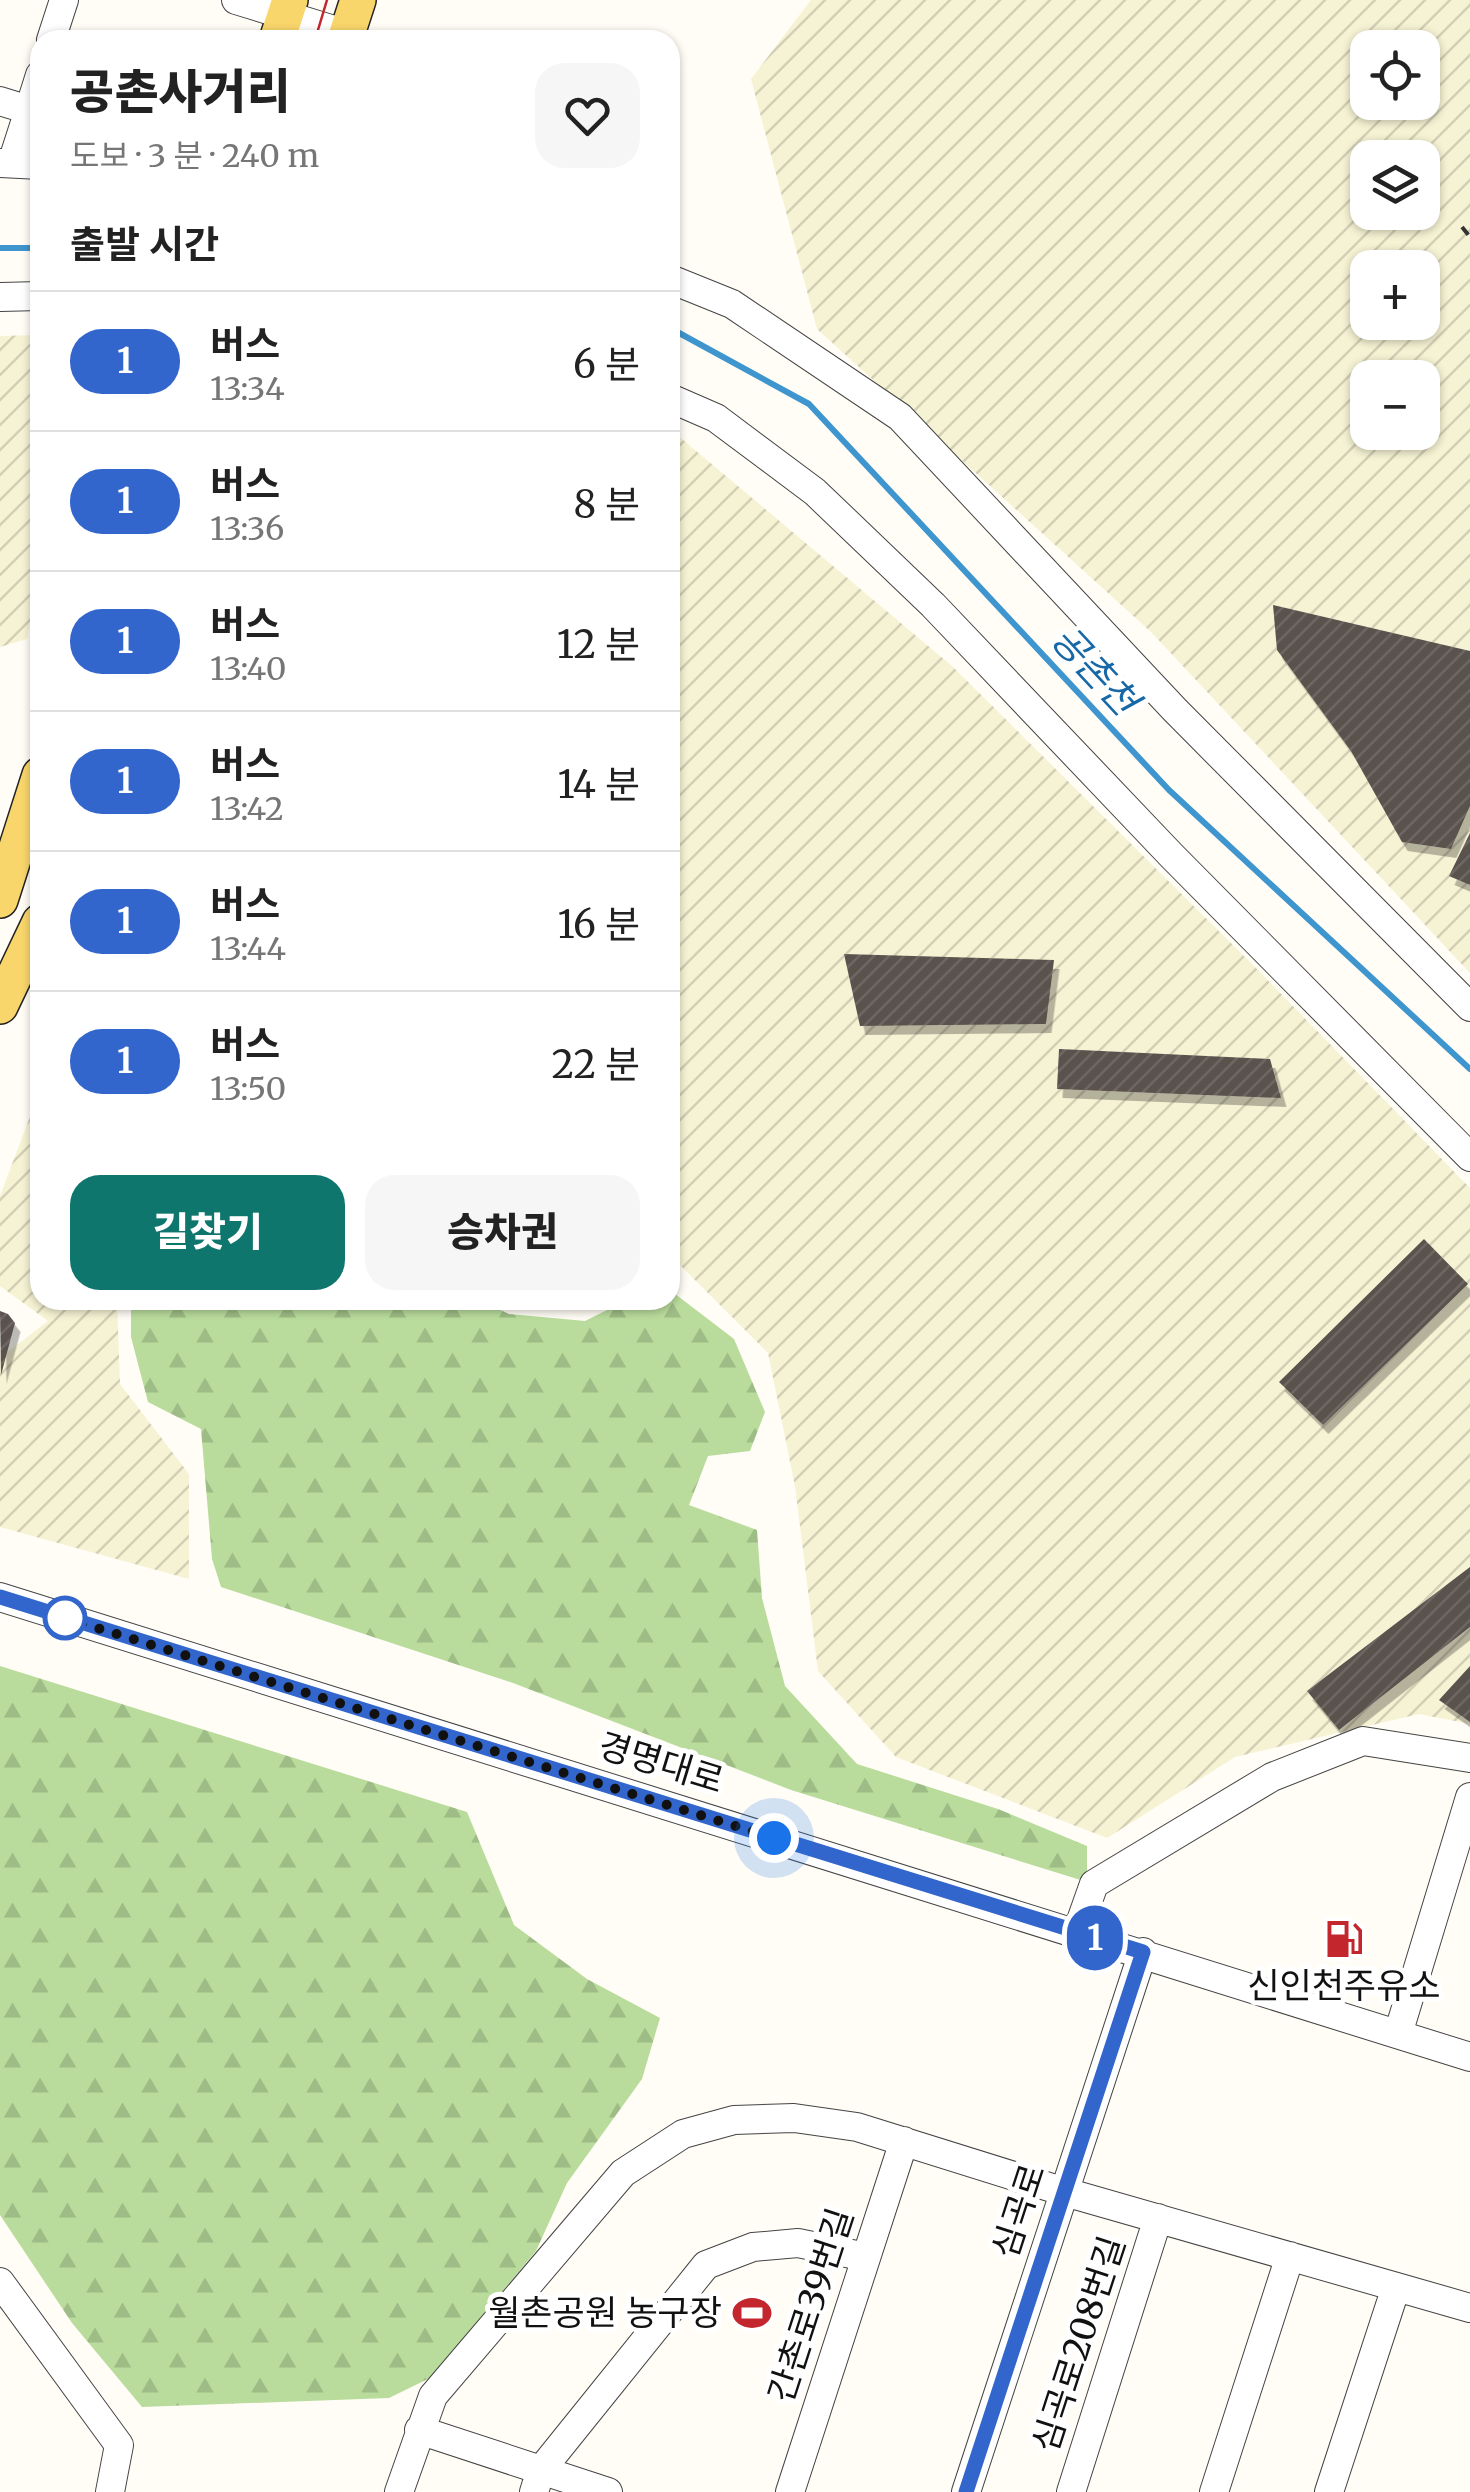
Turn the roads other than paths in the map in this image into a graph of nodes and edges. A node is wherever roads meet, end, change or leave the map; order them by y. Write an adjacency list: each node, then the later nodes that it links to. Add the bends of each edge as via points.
1 (64, 0): 6 (street)
2 (236, 0): 4 (street)
3 (358, 0): 5 (main road)
4 (284, 18): 5 (street)
5 (337, 28)
6 (54, 30)
7 (0, 101): 9 (street)
8 (30, 107): 9 (street)
9 (29, 110): 10 (street)
10 (17, 164)
11 (680, 283): 20 (street, via 732,304 900,417 1175,710)
12 (30, 296): 13 (street)
13 (0, 297)
14 (680, 402): 22 (street, via 716,418 814,492 933,605)
15 (30, 806): 16 (main road)
16 (0, 900)
17 (30, 943): 19 (main road)
18 (30, 981): 21 (main road)
19 (0, 1006)
20 (1470, 1007)
21 (0, 1032)
22 (1470, 1156)
23 (0, 1597): 26 (street, 경명대로)
24 (1470, 1758): 26 (street, via 1363,1741 1272,1777 1094,1884)
25 (1470, 1797): 28 (street)
26 (1077, 1932): 27 (street, 경명대로)
27 (1143, 1952): 28 (street, 경명대로); 31 (street, 심곡로)
28 (1398, 2034): 29 (street, 경명대로)
29 (1470, 2057)
30 (904, 2141): 31 (street, 심곡로208번길); 34 (street, 간촌로39번길); 38 (street, 심곡로208번길, via 794,2118 734,2120 683,2134 624,2173 433,2396)
31 (1065, 2192): 32 (street, 심곡로208번길); 44 (street, 심곡로)
32 (1158, 2218): 33 (street, 심곡로208번길); 45 (street, 심곡로208번길)
33 (1290, 2256): 36 (street, 심곡로208번길); 46 (street)
34 (866, 2257): 39 (street, via 798,2243 753,2247 706,2265); 43 (street, 간촌로39번길)
35 (0, 2282): 40 (street, via 119,2444)
36 (1396, 2287): 37 (street, 심곡로208번길); 47 (street)
37 (1470, 2308)
38 (419, 2430): 39 (street); 41 (street, 심곡로208번길)
39 (537, 2481): 42 (street)
40 (110, 2492)
41 (398, 2492)
42 (608, 2492)
43 (790, 2492)
44 (966, 2492)
45 (1071, 2492)
46 (1214, 2492)
47 (1329, 2492)

